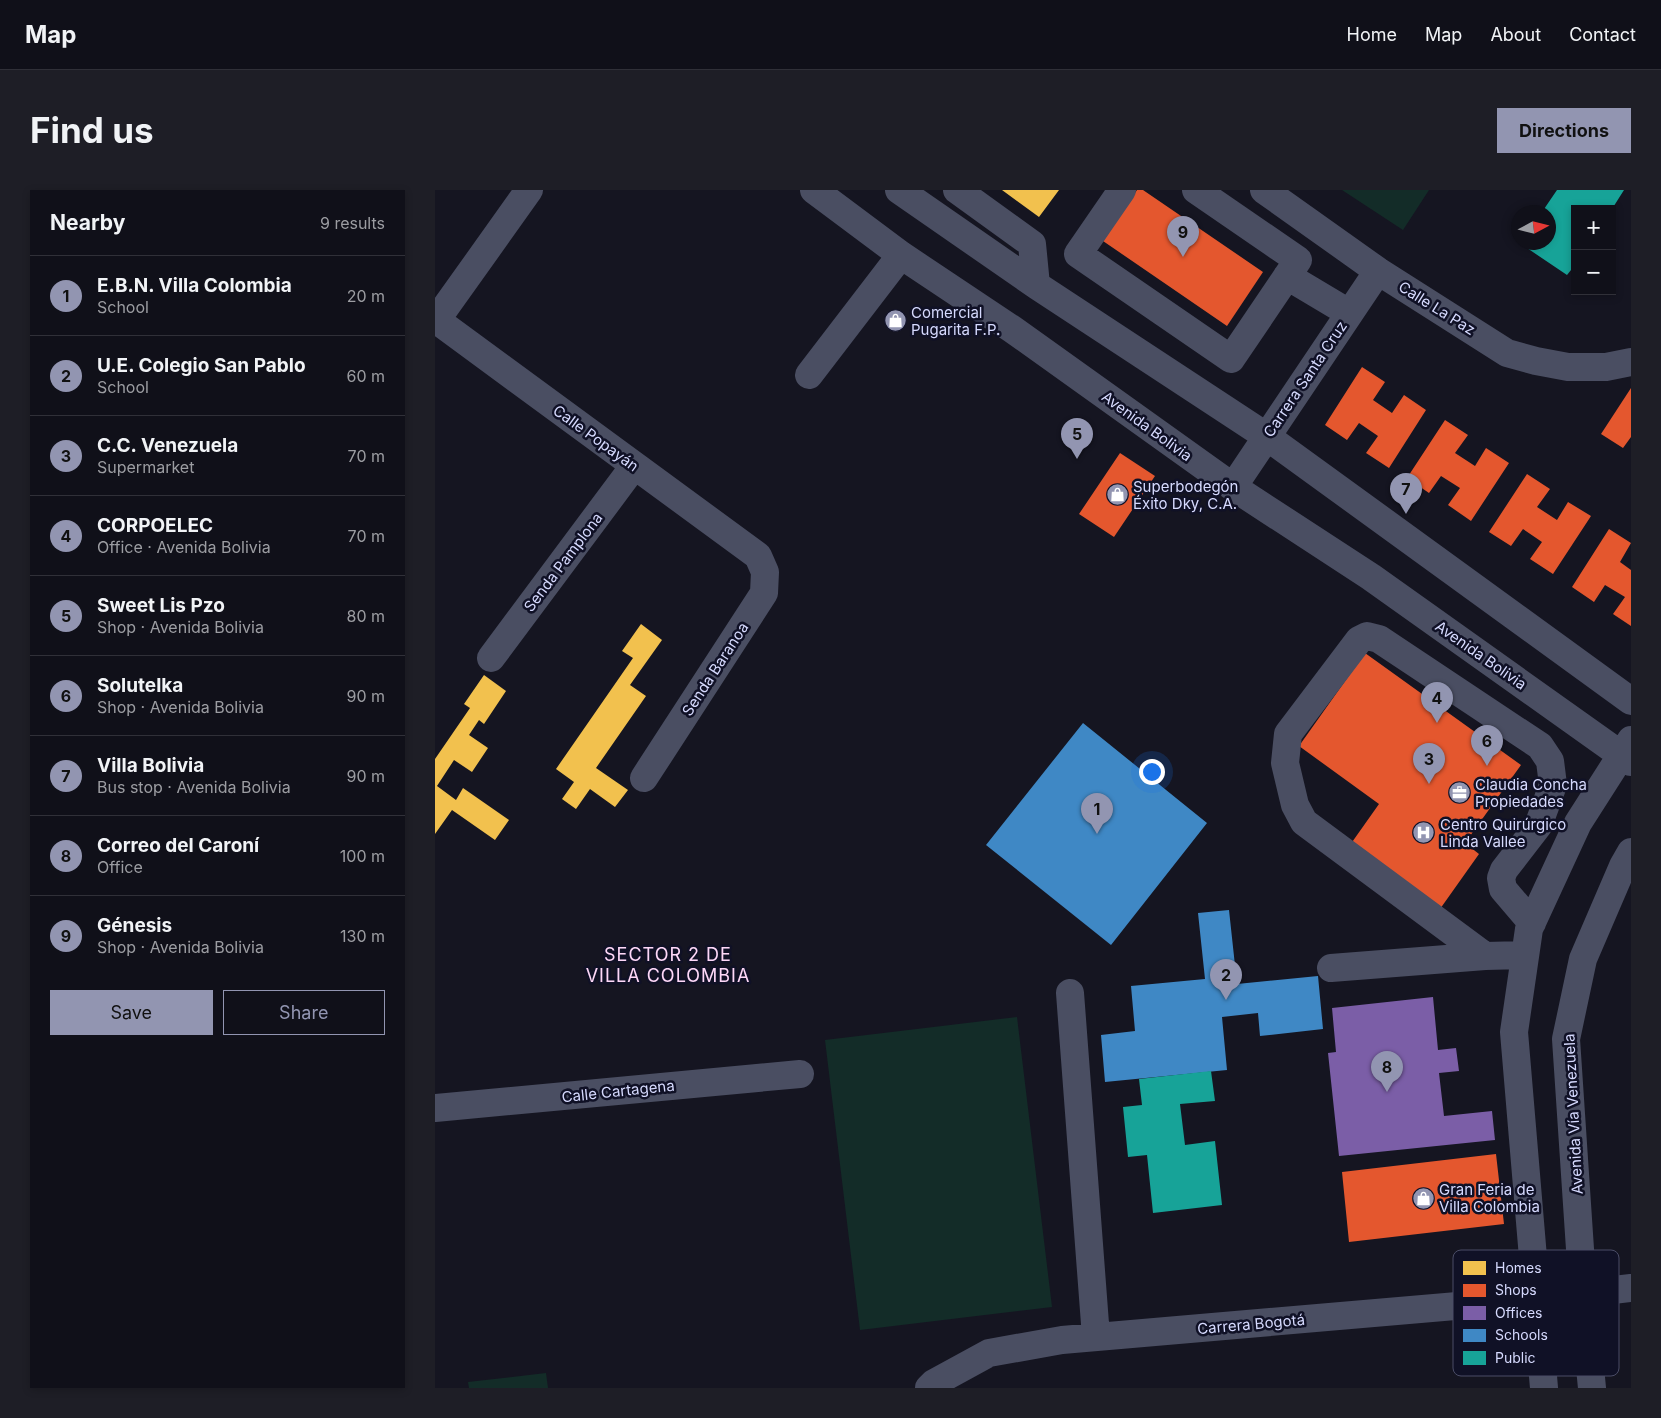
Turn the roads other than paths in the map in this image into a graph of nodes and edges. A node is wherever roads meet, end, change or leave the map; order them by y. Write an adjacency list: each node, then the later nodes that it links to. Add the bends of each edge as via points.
1 (529, 190): 13 (street)
2 (814, 190): 8 (street, Avenida Bolivia)
3 (899, 190): 11 (street)
4 (957, 190): 11 (street, via 1032,244)
5 (1122, 190): 10 (street, via 1078,254 1231,359)
6 (1196, 190): 10 (street, via 1298,260)
7 (1264, 190): 9 (street, Calle La Paz)
8 (901, 255): 15 (street); 18 (street, Avenida Bolivia)
9 (1377, 271): 12 (street, Carrera Santa Cruz); 14 (street, Calle La Paz, via 1507,353 1568,367 1605,367)
10 (1287, 276): 12 (street)
11 (1036, 285): 16 (street)
12 (1349, 313): 16 (street, Carrera Santa Cruz)
13 (435, 320): 17 (street, Calle Popayán)
14 (1631, 362)
15 (809, 375)
16 (1266, 436): 18 (street, Carrera Santa Cruz); 21 (street)
17 (634, 466): 19 (street, Calle Popayán); 20 (street, Senda Pamplona)
18 (1233, 488): 22 (street, Avenida Bolivia)
19 (758, 556): 23 (street, Senda Baranoa, via 765,572 764,593)
20 (491, 658)
21 (1631, 701)
22 (1628, 753): 25 (street, via 1578,823)
23 (644, 778)
24 (1631, 852): 33 (street, Avenida Vía Venezuela, via 1583,959 1566,1039)
25 (1532, 923): 26 (street); 27 (street, via 1503,888 1501,878 1538,826 1553,785 1550,761 1540,746 1379,639 1367,636 1359,640 1288,734 1285,763 1295,805 1304,822)
26 (1525, 955): 27 (street); 32 (street, via 1514,1032)
27 (1485, 956): 28 (street)
28 (1331, 968)
29 (1070, 993): 35 (street)
30 (800, 1074): 31 (street, Calle Cartagena)
31 (435, 1108)
32 (1533, 1250)
33 (1580, 1250)
34 (1453, 1306): 35 (street, Carrera Bogotá)
35 (1096, 1337): 36 (street, Carrera Bogotá, via 989,1353)
36 (929, 1388)

